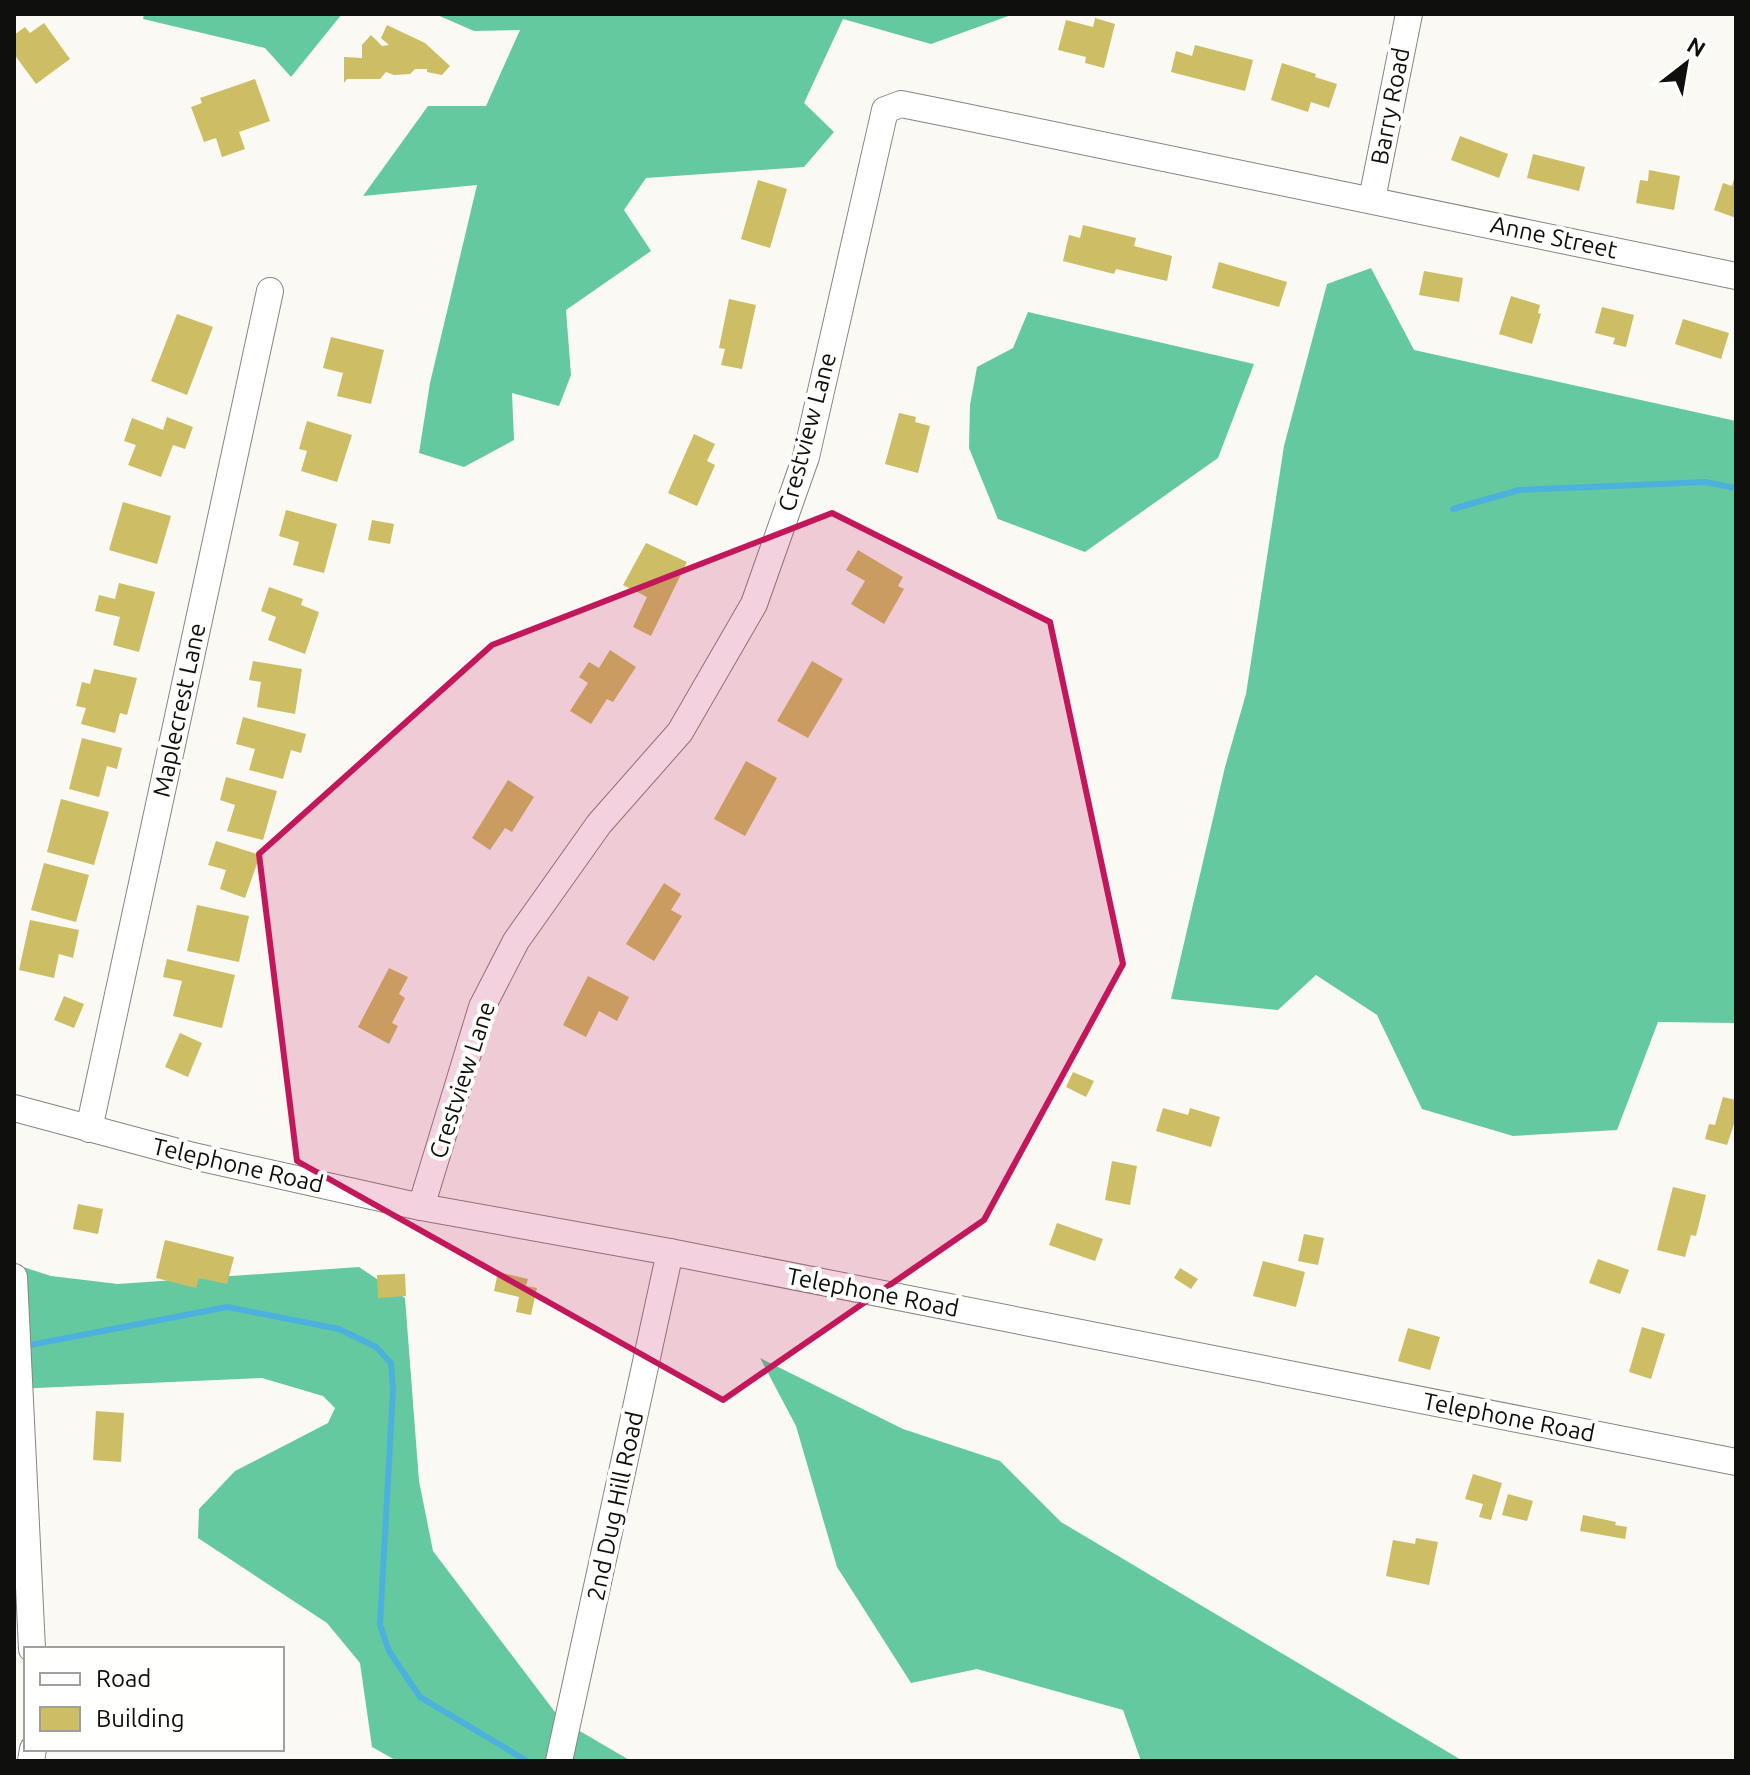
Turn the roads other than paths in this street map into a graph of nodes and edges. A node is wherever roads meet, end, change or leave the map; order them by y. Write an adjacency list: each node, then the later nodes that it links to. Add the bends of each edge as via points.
1 (1409, 14): 2 (street, Barry Road)
2 (1372, 199): 3 (street, Anne Street); 7 (street, Crestview Lane, via 901,104 885,110 806,457 754,604 680,732 599,824 516,941 482,1007)
3 (1736, 276)
4 (270, 291): 6 (street, Maplecrest Lane)
5 (16, 1113): 6 (street, Telephone Road)
6 (89, 1129): 7 (street, Telephone Road)
7 (421, 1207): 8 (street, Telephone Road)
8 (670, 1252): 10 (street, Telephone Road); 12 (street, 2nd Dug Hill Road)
9 (14, 1277): 11 (street)
10 (1734, 1454)
11 (32, 1647)
12 (561, 1753)

